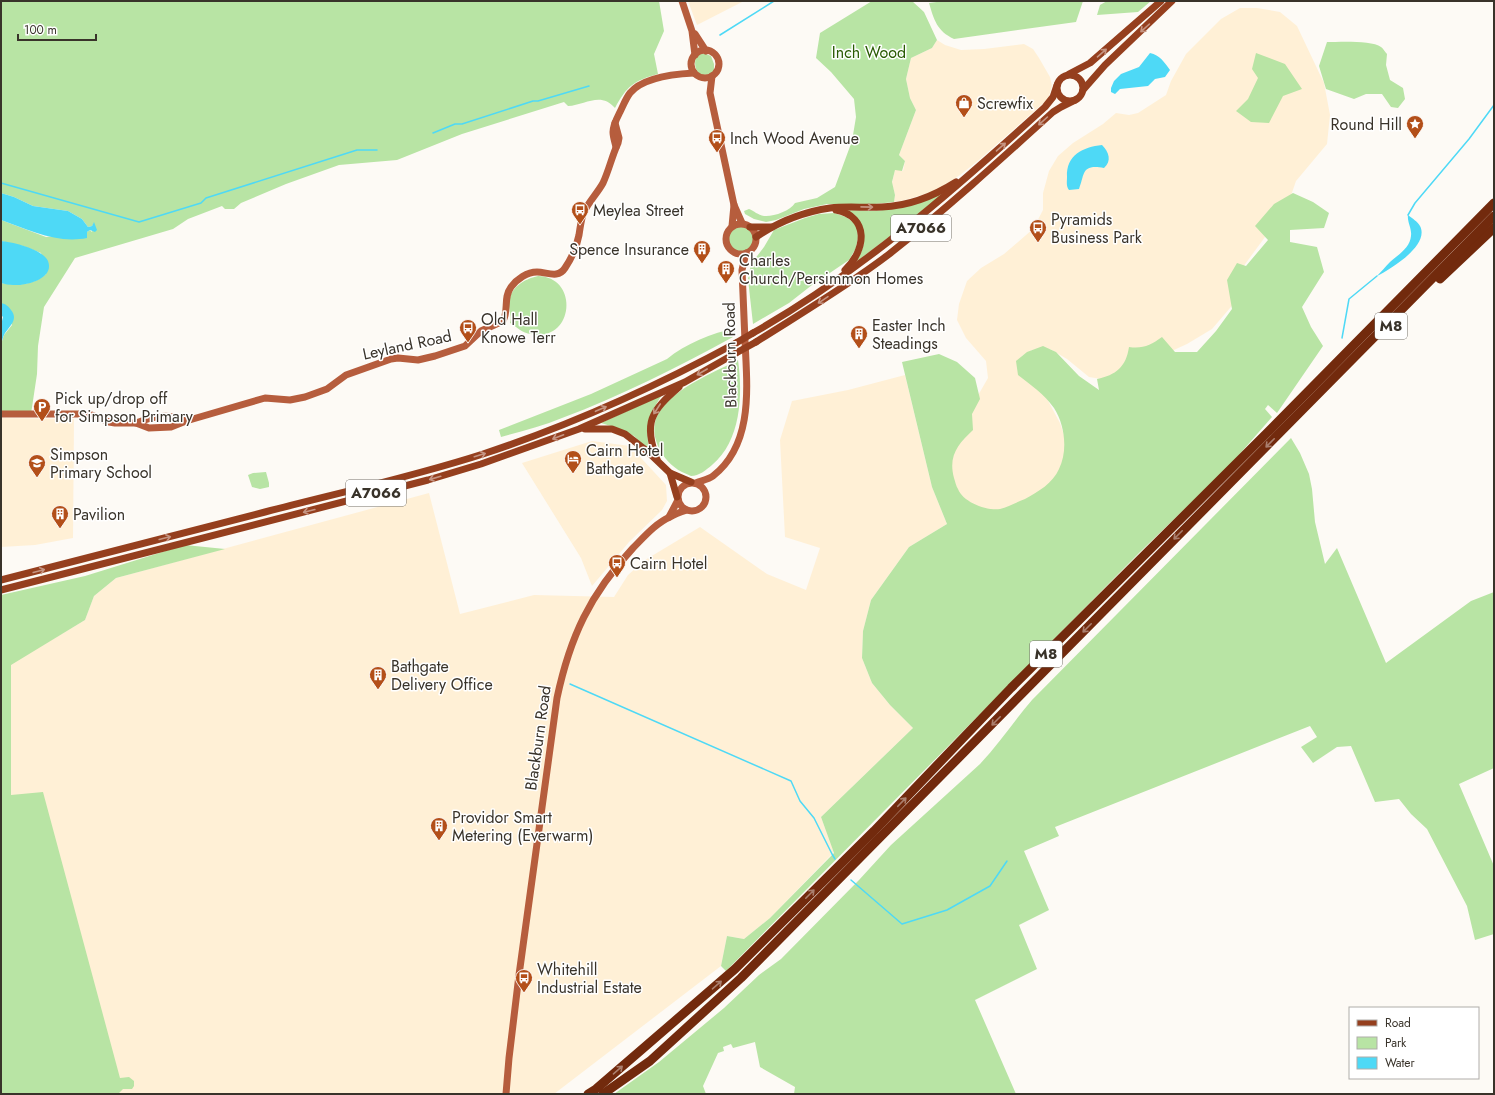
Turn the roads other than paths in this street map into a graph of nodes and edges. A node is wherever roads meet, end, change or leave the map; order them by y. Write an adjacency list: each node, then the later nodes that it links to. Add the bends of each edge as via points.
1 (682, 1): 4 (main road)
2 (1161, 1): 10 (main road, A7066, one-way to 2, via 1090,63)
3 (1172, 1): 14 (main road, A7066, one-way to 14, via 1105,65)
4 (692, 31): 5 (main road); 6 (main road)
5 (706, 51): 6 (main road); 11 (main road, via 718,60 718,68)
6 (695, 55): 7 (main road)
7 (691, 64): 8 (main road); 9 (main road, Leyland Road)
8 (694, 73): 9 (main road, Leyland Road); 12 (main road)
9 (675, 74): 34 (main road, Leyland Road, via 656,79 629,93 615,123 613,132 616,148 602,184 587,205 577,241 564,269 555,275 532,273 516,282 507,295 503,322 481,331 470,343 460,348 418,360 398,358 366,367 343,376 327,389 305,397 290,400 265,398)
10 (1069, 74): 13 (main road, A7066, via 1061,77); 14 (main road, via 1080,78)
11 (712, 76): 12 (main road); 15 (main road)
12 (701, 78): 15 (main road)
13 (1056, 85): 16 (main road, via 1060,97 1067,101); 17 (main road, A7066, one-way to 13, via 1045,107 1053,97)
14 (1083, 90): 16 (main road, A7066)
15 (710, 93): 19 (main road)
16 (1075, 100): 32 (main road, A7066, one-way to 32, bridge, via 1053,112 944,210 886,256 756,342)
17 (972, 173): 20 (main road, A7066, one-way to 17, via 904,205 929,196); 31 (main road, A7066, via 895,237)
18 (1494, 204): 49 (highway, M8, one-way to 18, via 740,964 874,831 1011,688)
19 (734, 205): 22 (main road); 23 (main road)
20 (828, 208): 25 (main road, A7066, via 803,214); 31 (main road, A7066, via 846,212 859,225 861,244 857,256)
21 (1494, 216): 36 (highway, M8)
22 (742, 223): 23 (main road); 24 (main road)
23 (732, 226): 28 (main road, via 726,233 726,242)
24 (750, 227): 25 (main road); 27 (main road)
25 (771, 227): 27 (main road)
26 (1494, 228): 36 (highway, M8)
27 (756, 237): 29 (main road, via 754,247)
28 (735, 253): 29 (main road); 30 (main road, Blackburn Road)
29 (746, 253): 30 (main road, Blackburn Road)
30 (742, 270): 40 (main road, Blackburn Road, via 747,382 745,418 732,452)
31 (828, 285): 46 (main road, A7066, one-way to 31, bridge, via 374,485 534,436 633,395 693,366 773,322)
32 (685, 382): 37 (main road, A7066); 38 (main road, A7066, one-way to 38, via 664,400 652,417 651,445)
33 (1, 414): 35 (main road, Leyland Road, via 89,414 109,422)
34 (186, 421): 35 (main road, Leyland Road, via 172,416 156,416); 35 (main road, Leyland Road, via 176,426 160,428 148,428)
35 (136, 423)
36 (1289, 423): 50 (highway, M8, one-way to 50, via 741,978 650,1061)
37 (579, 429): 38 (main road, A7066, via 612,429 625,434); 47 (main road, A7066, one-way to 47, via 428,480)
38 (657, 461): 39 (main road, A7066)
39 (670, 474): 41 (main road, A7066); 43 (main road, A7066)
40 (712, 476): 41 (main road, Blackburn Road); 42 (main road, Blackburn Road)
41 (694, 483): 42 (main road, via 704,489); 43 (main road, via 682,487)
42 (706, 496): 44 (main road, via 706,502 700,508 694,511)
43 (678, 499): 44 (main road, via 682,508); 45 (main road, Blackburn Road)
44 (687, 510): 45 (main road, Blackburn Road)
45 (669, 517): 48 (main road, Blackburn Road, via 640,541 603,584 585,614 567,655 557,698 519,975)
46 (1, 580)
47 (1, 590)
48 (506, 1094)
49 (588, 1094)
50 (603, 1094)

